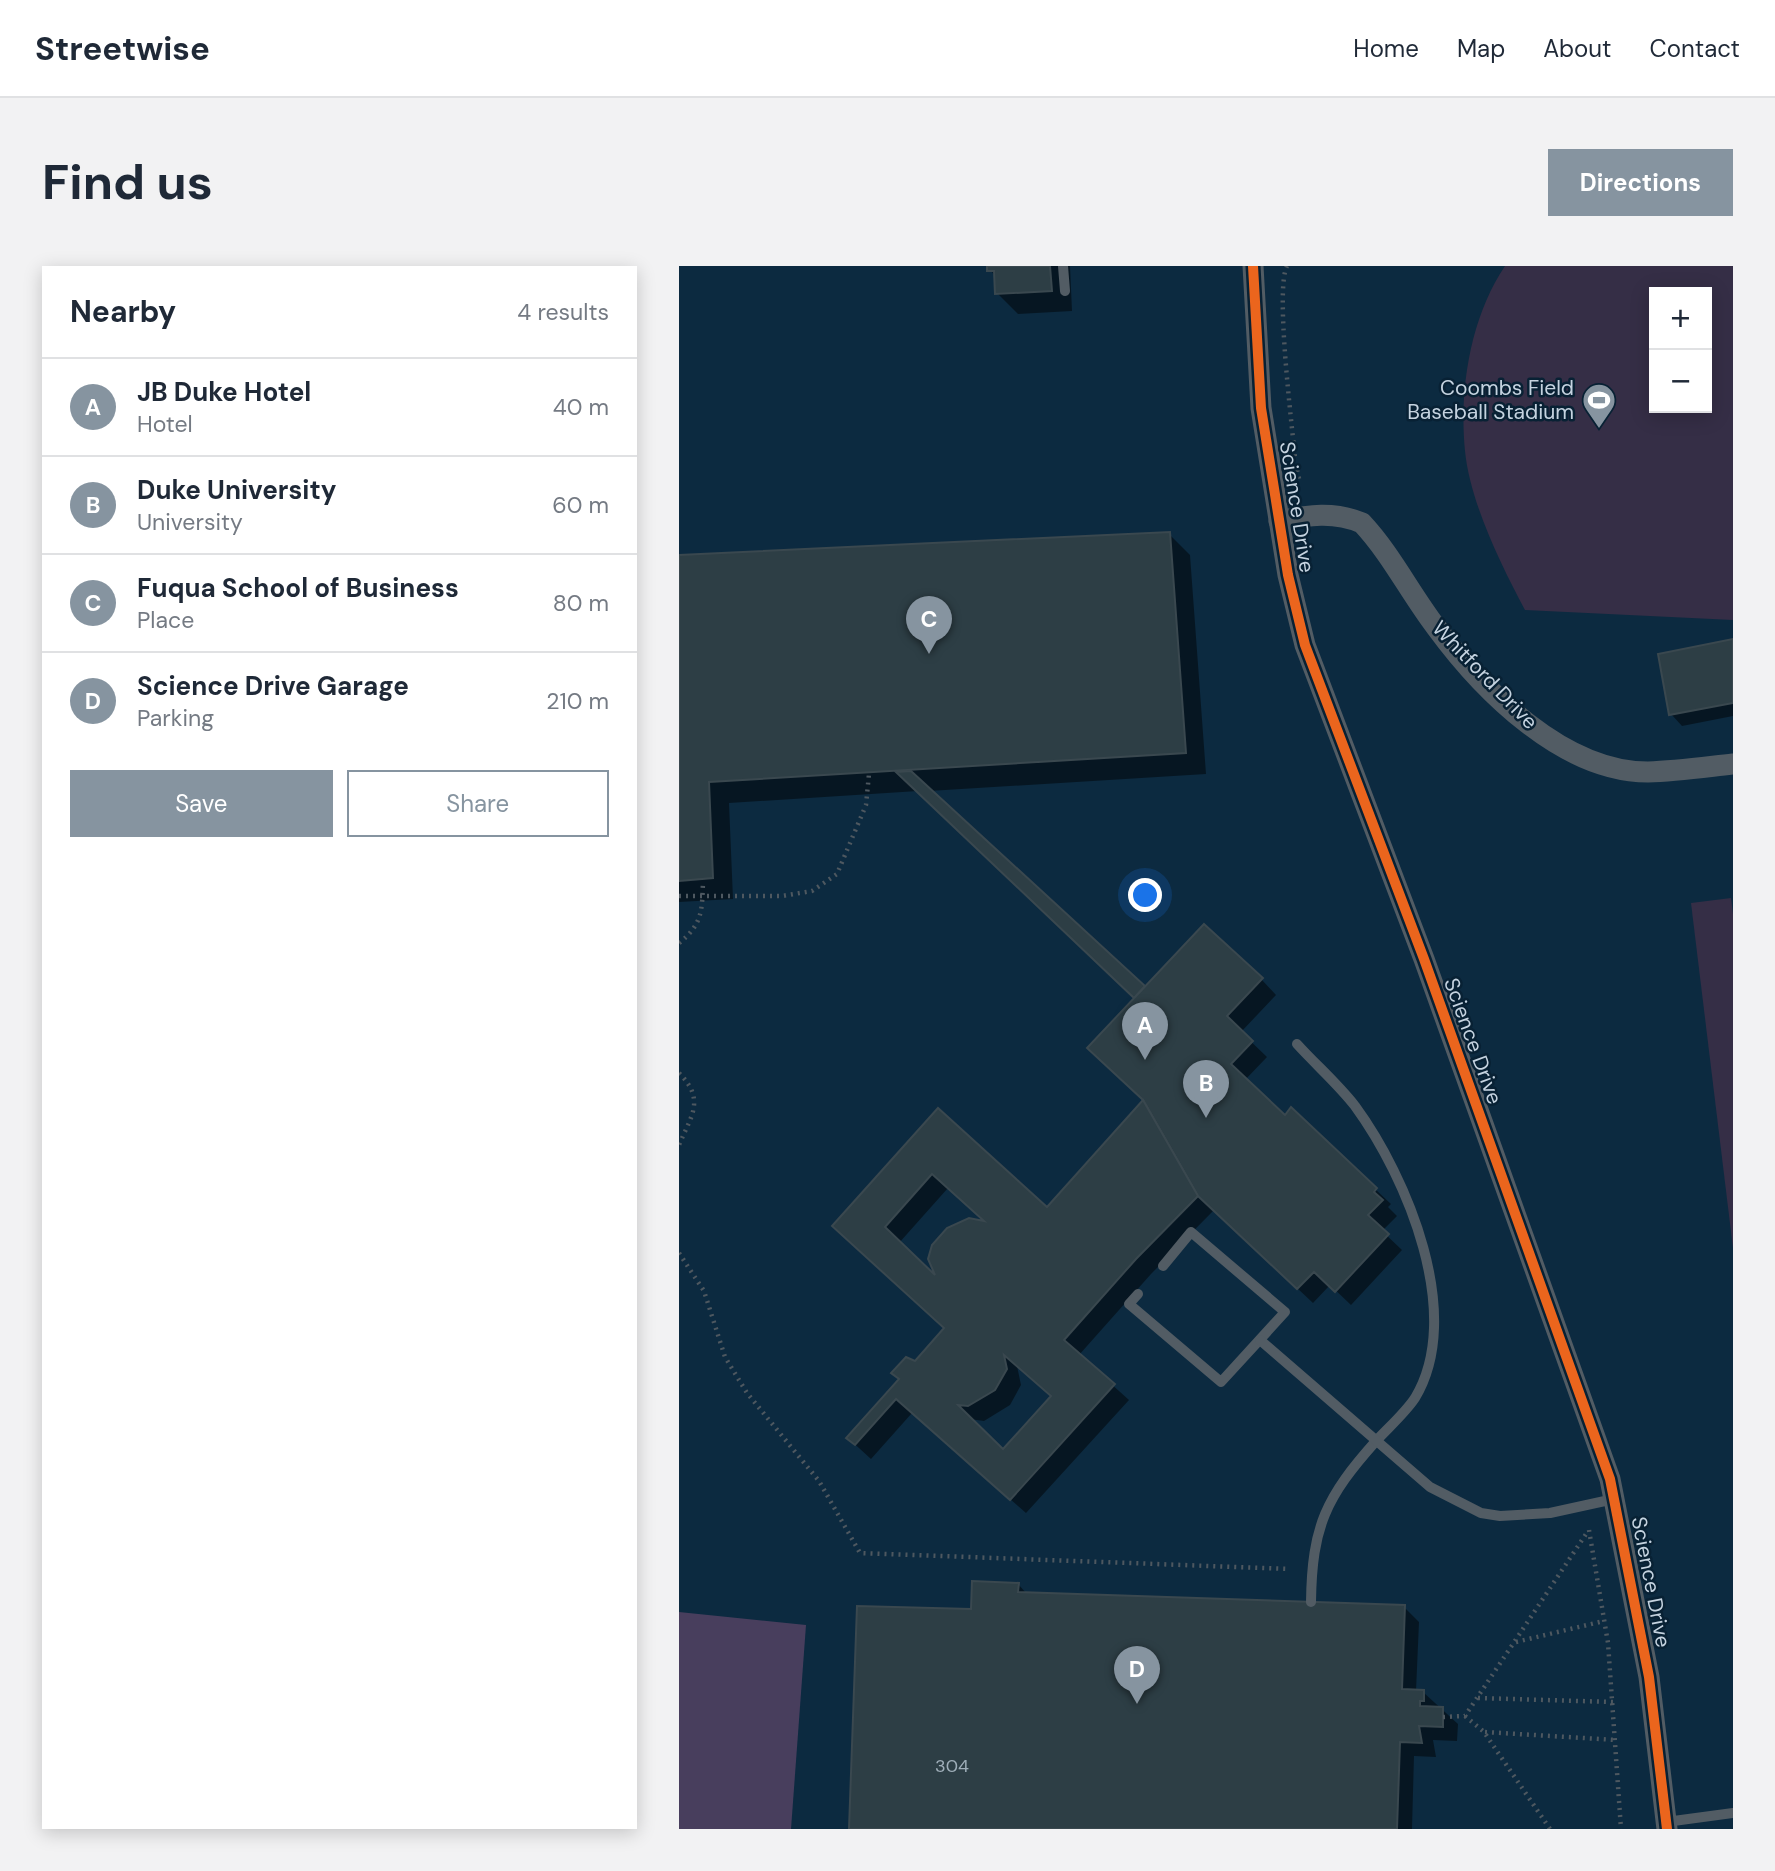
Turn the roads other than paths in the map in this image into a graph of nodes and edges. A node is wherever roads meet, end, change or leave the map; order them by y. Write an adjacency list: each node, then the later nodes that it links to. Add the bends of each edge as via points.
1 (1063, 266): 3 (lane)
2 (1253, 266): 4 (street, Science Drive, via 1261,408)
3 (1065, 291)
4 (1279, 521): 5 (street, Whitford Drive, via 1344,515 1362,523 1450,645 1526,725 1548,739 1602,764 1646,772); 11 (street, Science Drive, via 1305,645 1424,959)
5 (1733, 764)
6 (1297, 1044): 10 (lane, via 1354,1106 1385,1156 1416,1224 1437,1314 1425,1379 1414,1400)
7 (1163, 1266): 9 (lane, via 1191,1232 1285,1312)
8 (1138, 1294): 9 (lane, via 1129,1304 1221,1382)
9 (1259, 1340): 10 (lane)
10 (1376, 1441): 11 (lane, via 1430,1487 1481,1513 1550,1513); 12 (lane, via 1347,1473 1319,1524)
11 (1614, 1499): 14 (street, Science Drive, via 1649,1677)
12 (1311, 1602)
13 (1733, 1813): 14 (lane)
14 (1667, 1826)

